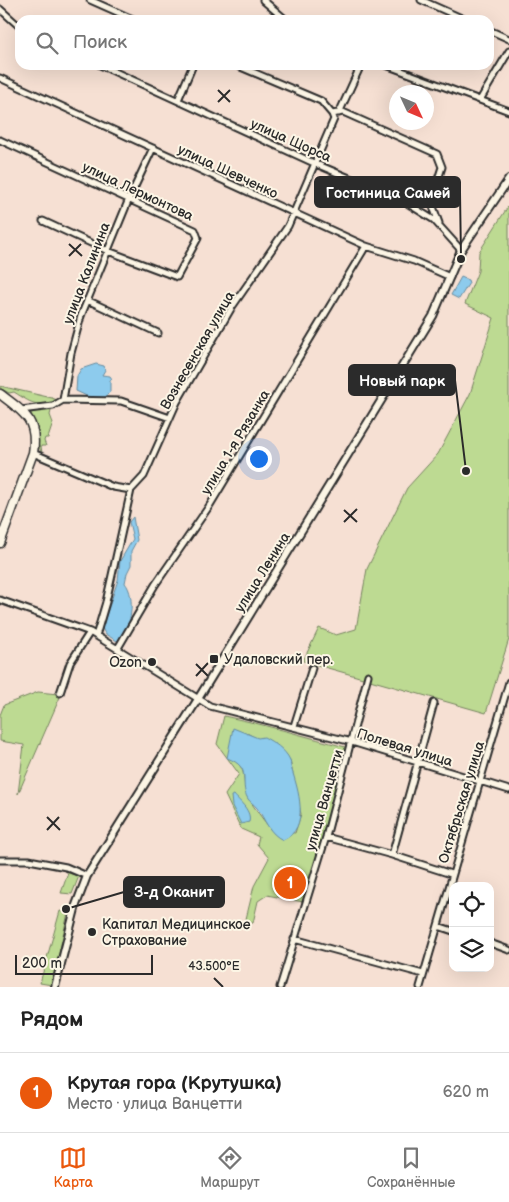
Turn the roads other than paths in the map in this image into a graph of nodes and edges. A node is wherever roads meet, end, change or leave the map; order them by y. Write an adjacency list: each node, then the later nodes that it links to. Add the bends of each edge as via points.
1 (90, 0): 5 (street)
2 (263, 0): 6 (street)
3 (421, 0): 7 (street)
4 (0, 9): 8 (street)
5 (124, 15)
6 (280, 15)
7 (455, 15)
8 (15, 22)
9 (494, 32): 10 (street)
10 (509, 39)
11 (509, 51): 19 (street)
12 (111, 70): 18 (street, улица Щорса)
13 (191, 70): 18 (street)
14 (248, 70): 22 (street, via 321,101)
15 (359, 70): 21 (street)
16 (399, 70): 19 (street)
17 (0, 78): 24 (street, улица Шевченко)
18 (178, 100): 25 (street, улица Щорса)
19 (480, 100): 20 (street)
20 (509, 111)
21 (339, 113): 22 (street); 30 (street, via 437,154 442,167 431,201)
22 (332, 114): 25 (street, Вознесенская улица, via 334,119)
23 (0, 140): 27 (street, улица Лермонтова)
24 (153, 148): 27 (street, улица Калинина); 28 (street, улица Шевченко)
25 (316, 164): 28 (street, Вознесенская улица); 30 (street, улица Щорса, via 402,200)
26 (509, 179): 32 (street, улица Ленина)
27 (129, 199): 33 (street, улица Калинина); 33 (street, улица Лермонтова, via 195,230 198,238 177,278)
28 (294, 213): 31 (street, улица Шевченко); 40 (street, Вознесенская улица, via 232,307)
29 (43, 221): 33 (street, улица Лермонтова)
30 (440, 226): 32 (street, улица Щорса)
31 (366, 246): 34 (street, улица Шевченко, via 414,261); 47 (street, улица 1-я Рязанка, via 210,505)
32 (461, 250): 34 (street, улица Ленина)
33 (108, 251): 35 (street, улица Калинина)
34 (450, 277): 52 (street, улица Ленина, via 433,316)
35 (87, 300): 36 (street); 38 (street, улица Калинина, via 71,353)
36 (158, 333)
37 (0, 394): 39 (main road)
38 (62, 400): 39 (street, via 53,406); 40 (street, via 122,401)
39 (21, 410): 41 (main road, via 34,430)
40 (170, 418): 42 (street, Вознесенская улица, via 144,476)
41 (33, 453): 42 (street, via 113,487); 43 (main road)
42 (131, 490): 46 (street, Вознесенская улица)
43 (0, 543)
44 (0, 600): 45 (street, Полевая улица)
45 (90, 632): 46 (street, Полевая улица); 51 (street, via 70,663)
46 (96, 636): 47 (street, Полевая улица)
47 (118, 648): 52 (street, Полевая улица)
48 (312, 668): 54 (street)
49 (368, 675): 55 (street, улица Ванцетти)
50 (509, 682): 57 (street, Октябрьская улица)
51 (60, 693)
52 (198, 699): 54 (street, Полевая улица, via 210,706); 63 (street, улица Ленина)
53 (434, 703): 56 (street)
54 (294, 726): 55 (street, Полевая улица)
55 (352, 742): 56 (street, Полевая улица); 59 (street, улица Ванцетти)
56 (416, 760): 57 (street, Полевая улица); 60 (street)
57 (479, 781): 58 (street, Полевая улица); 62 (street, Октябрьская улица)
58 (509, 790)
59 (326, 837): 60 (street); 66 (street, улица Ванцетти)
60 (392, 854): 62 (street)
61 (0, 860): 63 (street, via 28,860 66,867)
62 (451, 874): 64 (street, Октябрьская улица)
63 (87, 876): 70 (street, улица Ленина, via 76,905)
64 (438, 926): 65 (street); 69 (street, Октябрьская улица)
65 (449, 930)
66 (294, 939): 69 (street); 71 (street, улица Ванцетти)
67 (494, 944): 68 (street)
68 (509, 950)
69 (423, 974): 72 (street, Октябрьская улица)
70 (55, 987)
71 (280, 987)
72 (420, 987)

